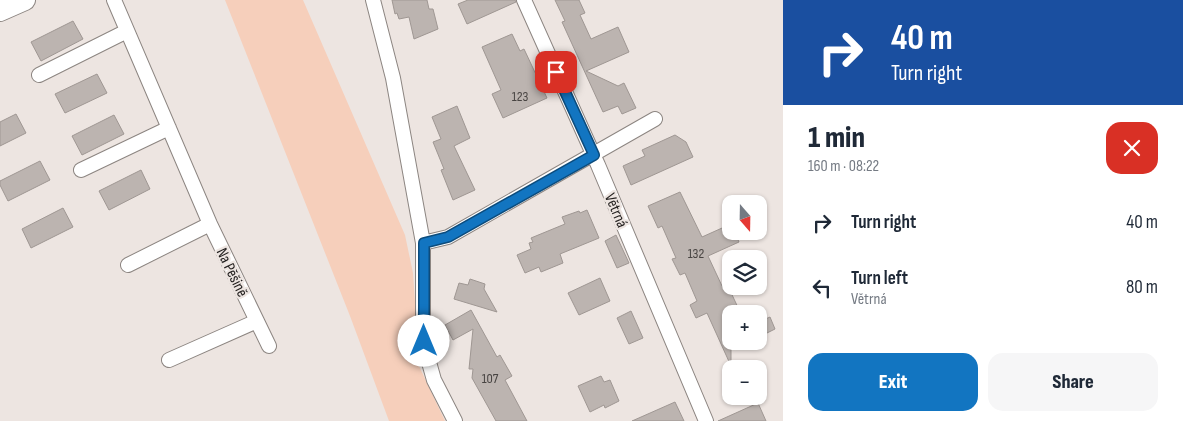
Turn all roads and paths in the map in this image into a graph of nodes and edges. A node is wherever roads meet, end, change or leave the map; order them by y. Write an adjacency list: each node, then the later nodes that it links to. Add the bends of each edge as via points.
1 (25, 0): 5 (main road)
2 (114, 0): 6 (street, Na Pěšině)
3 (372, 0): 13 (street, via 393,78)
4 (524, 0): 10 (street, Větrná)
5 (0, 12)
6 (127, 31): 7 (street); 9 (street, Na Pěšině)
7 (39, 75)
8 (655, 119): 10 (street)
9 (168, 128): 11 (street); 12 (street, Na Pěšině)
10 (594, 155): 13 (street, via 448,237); 19 (street, Větrná)
11 (81, 170)
12 (210, 224): 14 (street); 15 (street, Na Pěšině)
13 (424, 243): 18 (street, via 424,341 434,380)
14 (128, 265)
15 (257, 321): 16 (street, Na Pěšině); 17 (street)
16 (269, 346)
17 (169, 360)
18 (455, 421)
19 (706, 421)

